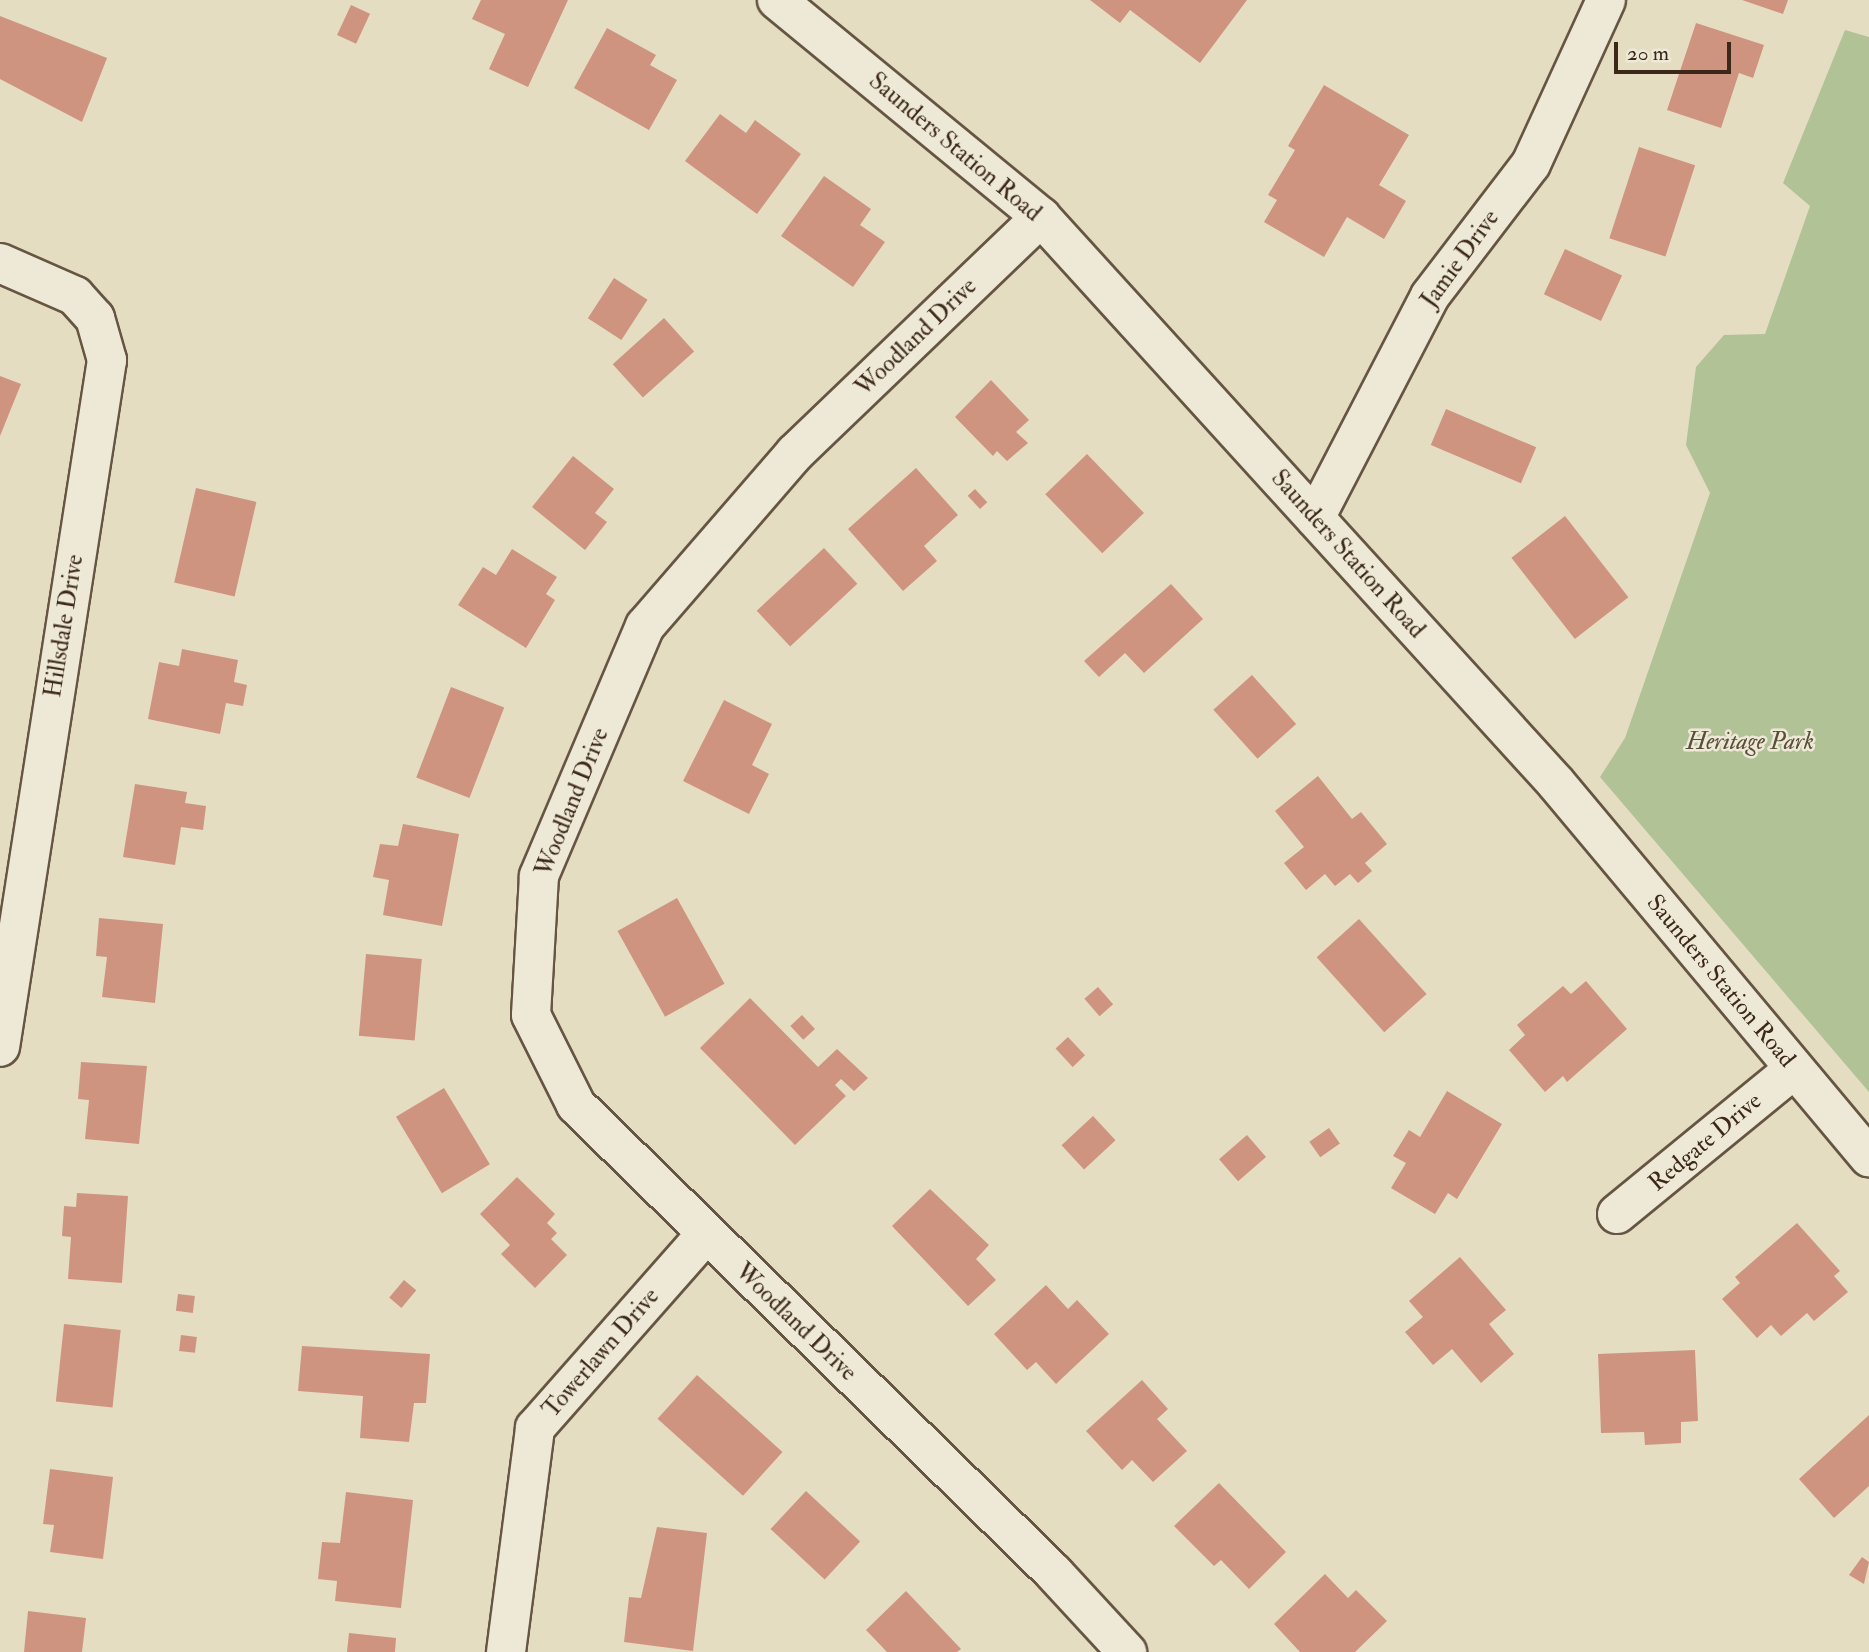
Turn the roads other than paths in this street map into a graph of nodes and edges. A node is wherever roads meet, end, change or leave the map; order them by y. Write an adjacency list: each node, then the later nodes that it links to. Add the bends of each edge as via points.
1 (777, 0): 3 (street, Saunders Station Road)
2 (1606, 0): 5 (street, Jamie Drive, via 1531,164 1430,296)
3 (1041, 217): 5 (street, Saunders Station Road); 10 (street, Woodland Drive, via 796,453 645,625 539,876 531,1015 576,1105)
4 (0, 263): 6 (street, Hillsdale Drive, via 75,296 95,318 107,360)
5 (1315, 518): 7 (street, Saunders Station Road, via 1556,783)
6 (0, 1047)
7 (1794, 1069): 8 (street, Saunders Station Road); 9 (street, Redgate Drive)
8 (1869, 1157)
9 (1617, 1214)
10 (705, 1234): 11 (street, Towerlawn Drive, via 535,1428); 12 (street, Woodland Drive, via 1054,1573)
11 (506, 1652)
12 (1127, 1652)

